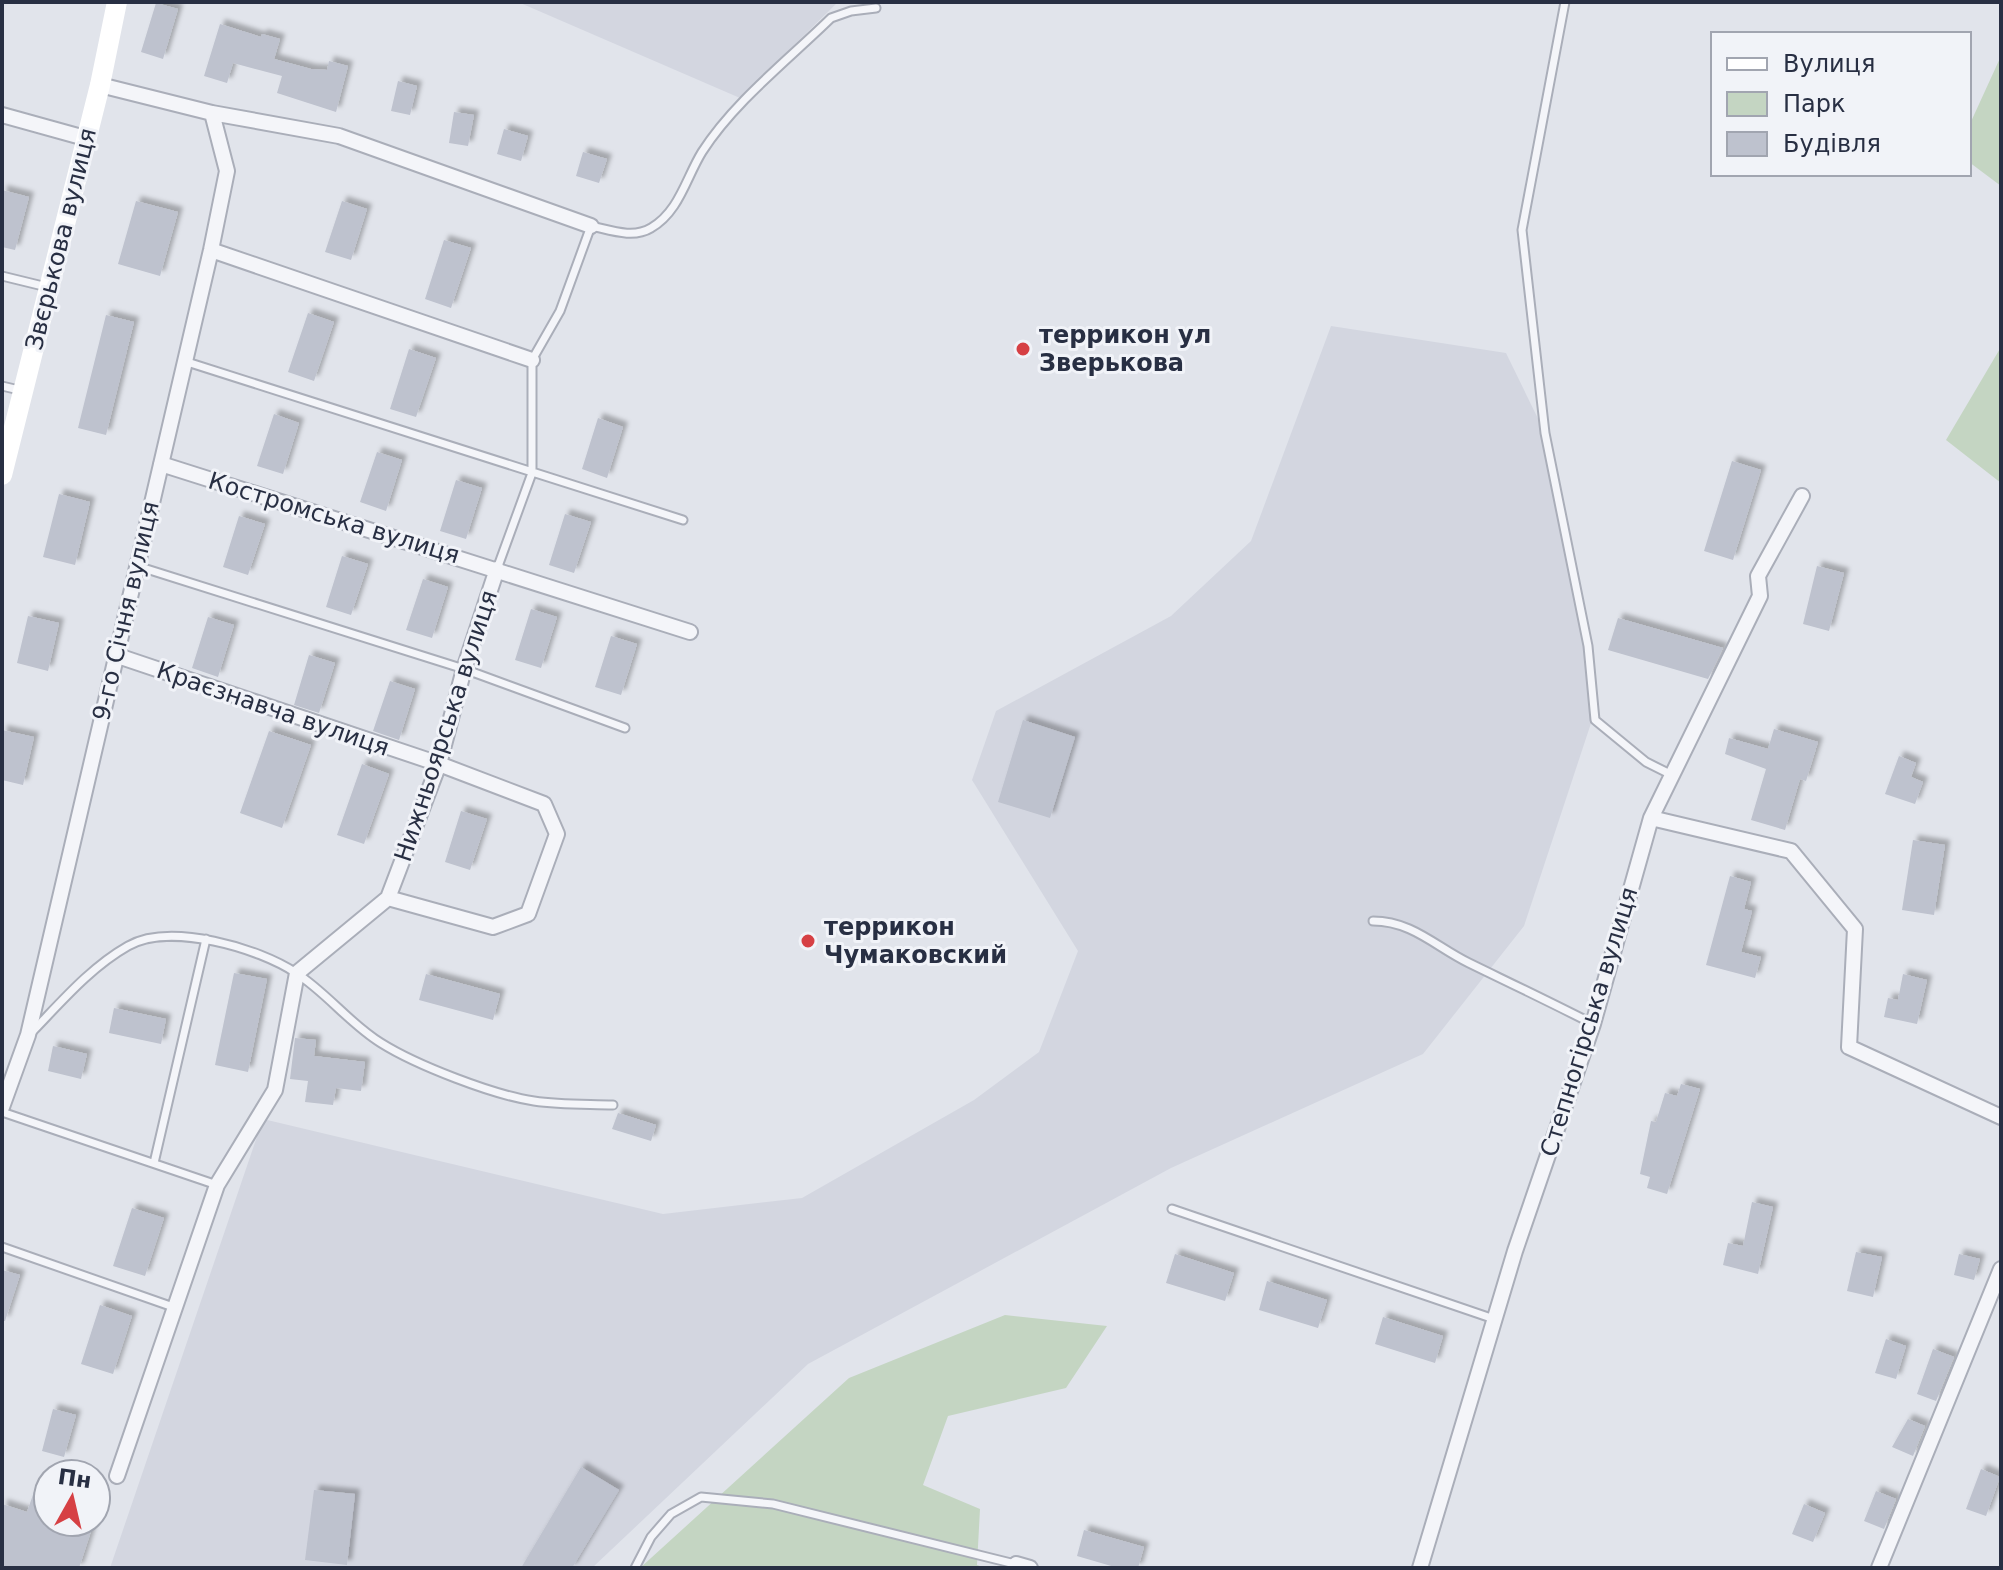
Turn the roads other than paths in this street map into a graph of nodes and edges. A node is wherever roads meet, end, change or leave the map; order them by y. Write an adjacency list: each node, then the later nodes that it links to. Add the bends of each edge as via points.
1 (117, 2): 4 (street, Звєрькова вулиця)
2 (1565, 2): 28 (lane, via 1522,230 1545,433 1588,646 1595,720 1646,762)
3 (876, 8): 8 (lane, via 831,18 739,108 703,151 669,216 648,230 626,234)
4 (100, 85): 5 (street); 7 (street, Звєрькова вулиця)
5 (212, 113): 8 (street, via 339,136); 9 (street, 9-го Січня вулиця, via 227,171)
6 (2, 115): 7 (street)
7 (85, 138): 11 (street, Звєрькова вулиця)
8 (591, 226): 12 (lane, via 560,311)
9 (211, 250): 12 (street); 13 (street, 9-го Січня вулиця)
10 (2, 276): 11 (lane)
11 (48, 287): 15 (street, Звєрькова вулиця)
12 (532, 360): 17 (lane)
13 (184, 361): 16 (street, 9-го Січня вулиця); 17 (lane)
14 (2, 386): 15 (lane)
15 (23, 391): 18 (street, Звєрькова вулиця)
16 (161, 464): 21 (street, 9-го Січня вулиця); 22 (street, Костромська вулиця)
17 (532, 473): 20 (lane); 22 (lane)
18 (2, 475)
19 (1802, 496): 28 (street, Степногірська вулиця, via 1758,576 1760,596)
20 (683, 520)
21 (137, 566): 24 (street, 9-го Січня вулиця); 25 (lane)
22 (497, 569): 23 (street, Костромська вулиця); 25 (street, Нижньоярська вулиця)
23 (690, 632)
24 (115, 655): 27 (street, Краєзнавча вулиця); 35 (street, 9-го Січня вулиця)
25 (464, 669): 26 (lane); 27 (street, Нижньоярська вулиця)
26 (625, 728)
27 (439, 764): 30 (street, Нижньоярська вулиця); 30 (street, Краєзнавча вулиця, via 544,804 557,834 528,914 493,927)
28 (1674, 776): 29 (street, Степногірська вулиця)
29 (1651, 818): 34 (street, Степногірська вулиця); 39 (street, via 1791,851 1855,929 1849,1047)
30 (388, 898): 33 (street, Нижньоярська вулиця)
31 (1373, 921): 34 (lane, via 1424,934 1466,962)
32 (206, 939): 33 (lane, via 258,951); 35 (lane, via 131,944 95,968); 40 (lane)
33 (297, 973): 37 (lane, via 381,1043 467,1082 533,1101); 41 (street, via 275,1090)
34 (1593, 1024): 46 (street, Степногірська вулиця)
35 (28, 1035): 36 (street, 9-го Січня вулиця)
36 (6, 1087): 38 (street, 9-го Січня вулиця)
37 (613, 1105)
38 (2, 1110): 40 (lane)
39 (2001, 1117)
40 (154, 1163): 41 (lane)
41 (217, 1185): 45 (street)
42 (1172, 1209): 46 (lane)
43 (2, 1247): 45 (lane)
44 (2001, 1269): 51 (street)
45 (176, 1308): 47 (street)
46 (1494, 1319): 49 (street, Степногірська вулиця)
47 (117, 1476)
48 (1023, 1566): 50 (lane, via 773,1504 701,1497 671,1514)
49 (1424, 1567)
50 (635, 1568)
51 (1879, 1568)

